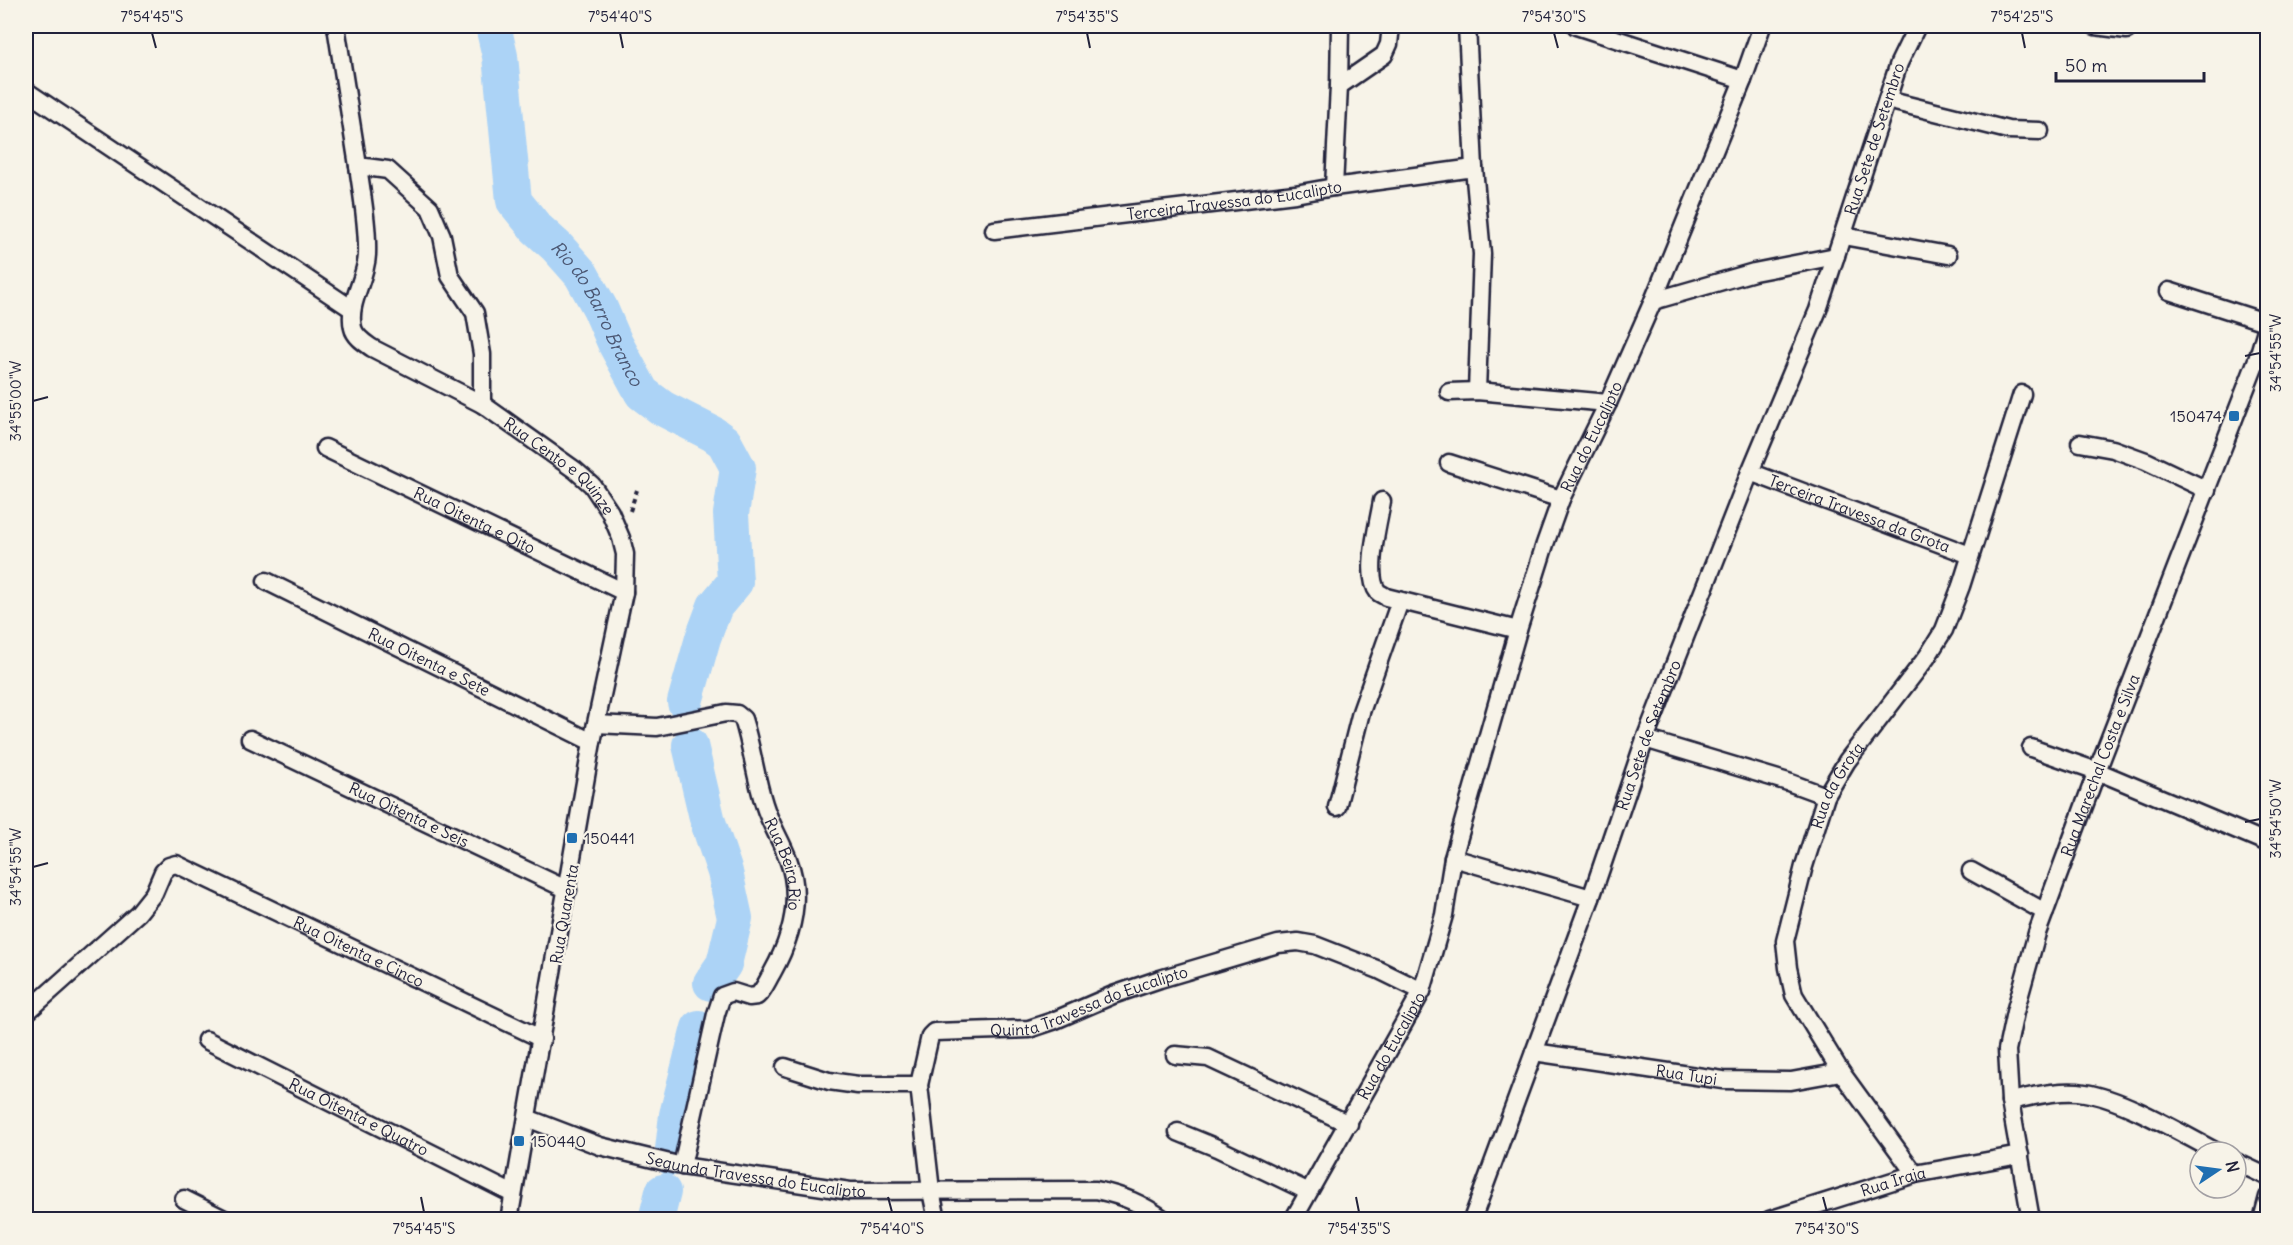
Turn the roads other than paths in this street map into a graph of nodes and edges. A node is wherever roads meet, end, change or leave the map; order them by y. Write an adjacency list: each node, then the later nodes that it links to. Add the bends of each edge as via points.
1 (336, 26): 16 (street)
2 (1340, 26): 12 (street)
3 (1391, 26): 12 (street, via 1384,55)
4 (1467, 26): 17 (street)
5 (1576, 26): 9 (street)
6 (1762, 26): 11 (street, Rua do Eucalipto)
7 (1917, 26): 14 (street, Rua Sete de Setembro)
8 (2095, 26): 10 (street)
9 (1600, 29): 11 (street)
10 (2127, 30)
11 (1743, 80): 24 (street, Rua do Eucalipto)
12 (1339, 86): 18 (street)
13 (26, 92): 25 (street)
14 (1887, 100): 15 (street, via 2008,130); 20 (street, Rua Sete de Setembro)
15 (2040, 131)
16 (358, 166): 25 (street, via 367,256); 30 (street, via 388,171 430,208 442,236 450,276 475,313 482,354)
17 (1474, 168): 18 (street, Terceira Travessa do Eucalipto); 28 (street, via 1482,254)
18 (1334, 187): 19 (street, Terceira Travessa do Eucalipto)
19 (994, 230)
20 (1843, 236): 21 (street); 22 (street, Rua Sete de Setembro)
21 (1948, 255)
22 (1836, 256): 24 (street, via 1754,272); 35 (street, Rua Sete de Setembro, via 1818,310)
23 (2169, 291): 26 (street)
24 (1653, 301): 31 (street, Rua do Eucalipto)
25 (352, 309): 30 (street, Rua Cento e Quinze, via 353,330 360,340)
26 (2268, 323): 36 (street, Rua Marechal Costa e Silva)
27 (1449, 392): 28 (street)
28 (1477, 392): 31 (street)
29 (2022, 394): 40 (street, Rua da Grota)
30 (482, 404): 39 (street, Rua Cento e Quinze, via 592,485)
31 (1608, 404): 37 (street, Rua do Eucalipto)
32 (2080, 443): 36 (street, via 2124,453)
33 (326, 448): 42 (street, Rua Oitenta e Oito)
34 (1449, 463): 37 (street)
35 (1750, 472): 40 (street, Terceira Travessa da Grota); 46 (street, Rua Sete de Setembro)
36 (2207, 490): 50 (street, Rua Marechal Costa e Silva)
37 (1561, 499): 44 (street, Rua do Eucalipto)
38 (1382, 501): 43 (street, via 1372,564 1375,584 1378,592)
39 (621, 538): 42 (street, Rua Quarenta, via 625,554)
40 (1970, 555): 51 (street, Rua da Grota, via 1938,641 1847,761)
41 (266, 581): 48 (street, Rua Oitenta e Sete)
42 (624, 592): 45 (street, Rua Quarenta)
43 (1400, 601): 44 (street); 52 (street, via 1361,712)
44 (1518, 630): 54 (street, Rua do Eucalipto)
45 (596, 724): 48 (street, Rua Quarenta); 74 (street, Rua Beira Rio, via 657,727 737,714 747,730 765,809 792,872 791,934 760,994 755,998 733,992 722,996)
46 (1645, 738): 51 (street); 57 (street, Rua Sete de Setembro)
47 (250, 739): 56 (street, Rua Oitenta e Seis)
48 (592, 742): 56 (street, Rua Quarenta)
49 (2031, 748): 50 (street)
50 (2097, 771): 53 (street); 58 (street, Rua Marechal Costa e Silva)
51 (1826, 796): 66 (street, Rua da Grota, via 1785,941 1794,995)
52 (1337, 807)
53 (2268, 843)
54 (1453, 858): 57 (street); 59 (street, Rua do Eucalipto, via 1444,915)
55 (1971, 871): 58 (street)
56 (568, 890): 61 (street, Rua Quarenta)
57 (1591, 898): 63 (street, Rua Sete de Setembro)
58 (2045, 912): 68 (street, Rua Marechal Costa e Silva, via 2007,1050)
59 (1422, 991): 67 (street, Quinta Travessa do Eucalipto, via 1315,945 1278,944 1113,995 1029,1029 934,1032); 70 (street, Rua do Eucalipto)
60 (26, 1012): 61 (street, Rua Oitenta e Cinco, via 138,913 154,893 163,872 176,864)
61 (542, 1039): 69 (street, Rua Quarenta)
62 (206, 1040): 80 (street, Rua Oitenta e Quatro)
63 (1534, 1052): 66 (street, Rua Tupi, via 1723,1080 1791,1081); 88 (street, Rua Sete de Setembro)
64 (1175, 1055): 70 (street, via 1208,1058)
65 (785, 1067): 67 (street, via 829,1081)
66 (1840, 1072): 76 (street, Rua da Grota)
67 (919, 1084): 78 (street)
68 (2010, 1101): 72 (street, via 2084,1093 2122,1105); 73 (street, Rua Marechal Costa e Silva)
69 (526, 1118): 74 (street, Segunda Travessa do Eucalipto, via 600,1146); 80 (street, Rua Quarenta)
70 (1349, 1124): 79 (street, Rua do Eucalipto)
71 (1178, 1132): 79 (street)
72 (2193, 1140)
73 (2020, 1155): 76 (street, Rua Iraja); 90 (street, Rua Marechal Costa e Silva)
74 (682, 1166): 78 (street, Segunda Travessa do Eucalipto, via 850,1191)
75 (2248, 1167): 77 (street)
76 (1915, 1174): 89 (street, Rua Iraja)
77 (2268, 1177)
78 (931, 1191): 85 (street); 86 (street, Segunda Travessa do Eucalipto, via 1096,1190 1138,1202)
79 (1307, 1191): 87 (street, Rua do Eucalipto)
80 (513, 1194): 84 (street, Rua Quarenta)
81 (2268, 1197): 91 (street)
82 (184, 1199): 83 (street)
83 (226, 1220)
84 (509, 1220)
85 (937, 1220)
86 (1165, 1220)
87 (1293, 1220)
88 (1472, 1220)
89 (1769, 1220)
90 (2031, 1220)
91 (2262, 1220)

